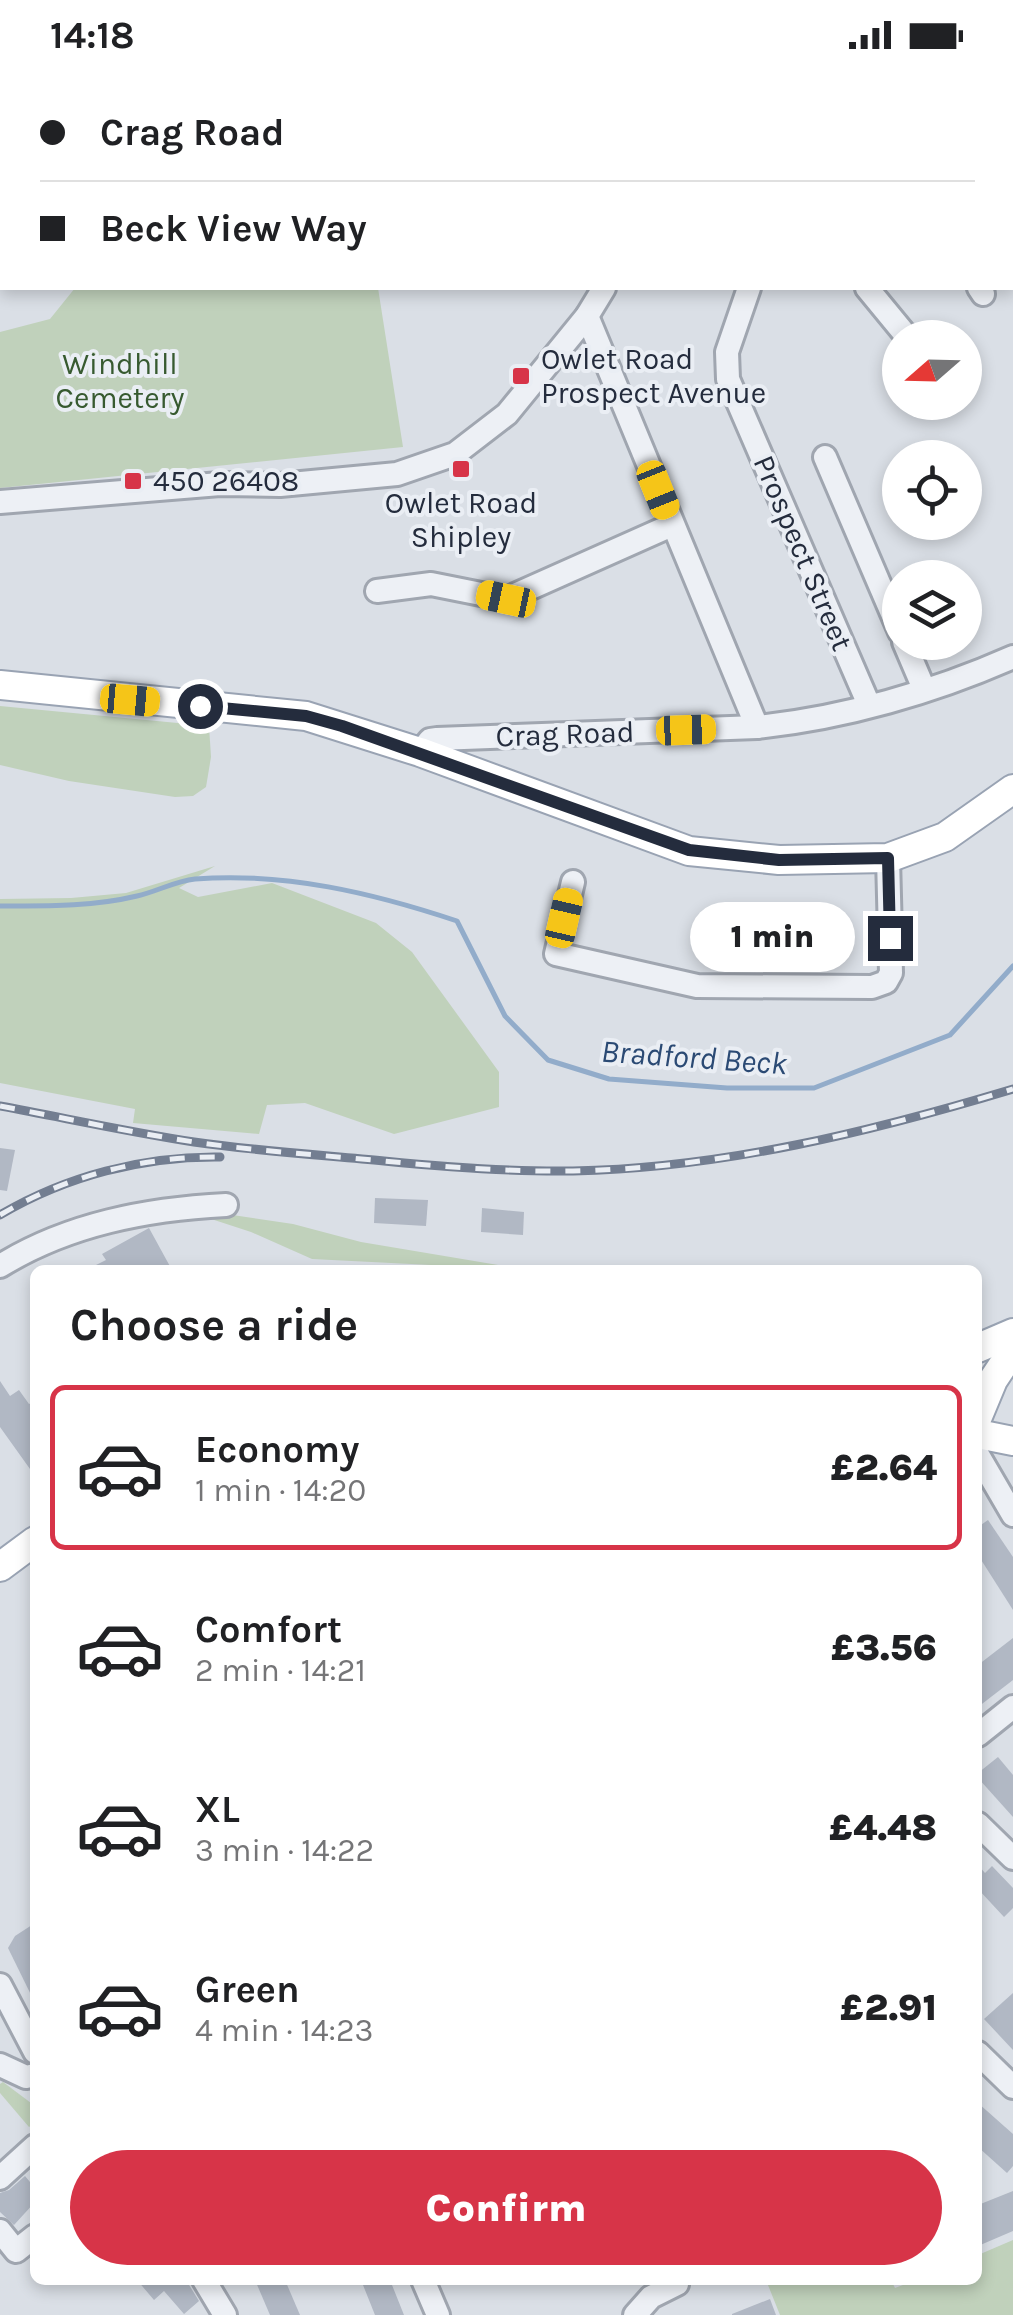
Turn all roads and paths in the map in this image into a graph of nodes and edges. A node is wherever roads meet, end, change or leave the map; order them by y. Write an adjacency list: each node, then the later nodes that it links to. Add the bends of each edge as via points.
1 (603, 290): 4 (street)
2 (748, 290): 15 (street, Prospect Street, via 727,352 728,379)
3 (869, 290): 5 (street)
4 (587, 316): 7 (street, via 507,414 455,454 397,474); 8 (street)
5 (893, 320)
6 (825, 457): 9 (street)
7 (0, 502)
8 (672, 524): 10 (street, via 506,599 431,584); 16 (street)
9 (882, 590)
10 (378, 591)
11 (1013, 656): 14 (street, Crag Road)
12 (912, 660): 14 (street)
13 (0, 685): 17 (main road, via 306,716)
14 (924, 690): 15 (street, Crag Road)
15 (869, 705): 16 (street, Crag Road)
16 (757, 728): 17 (street, Crag Road, via 438,739)
17 (420, 752): 19 (main road, via 689,850 779,860)
18 (1013, 789): 19 (main road, via 945,837)
19 (888, 858): 20 (street, via 891,972 872,987 697,986 556,954)
20 (572, 882)
21 (226, 1205): 22 (street, via 100,1223)
22 (0, 1266)
23 (995, 1346): 24 (main road)
24 (982, 1406)
25 (982, 1435): 26 (main road)
26 (1013, 1441)
27 (982, 1462): 28 (street)
28 (1013, 1515)
29 (30, 1545): 30 (main road)
30 (0, 1567)
31 (1013, 1707): 32 (street)
32 (982, 1732)
33 (982, 1828): 34 (street)
34 (1013, 1858)
35 (0, 1985): 36 (street)
36 (30, 2042)
37 (982, 2057): 40 (street)
38 (0, 2064): 39 (street)
39 (30, 2076)
40 (1013, 2087)
41 (30, 2151): 42 (street)
42 (0, 2178)
43 (0, 2232): 44 (street, via 16,2251)
44 (30, 2240)
45 (206, 2285): 48 (street)
46 (426, 2285): 49 (street)
47 (675, 2285): 50 (street)
48 (220, 2314)
49 (438, 2315)
50 (635, 2315)

